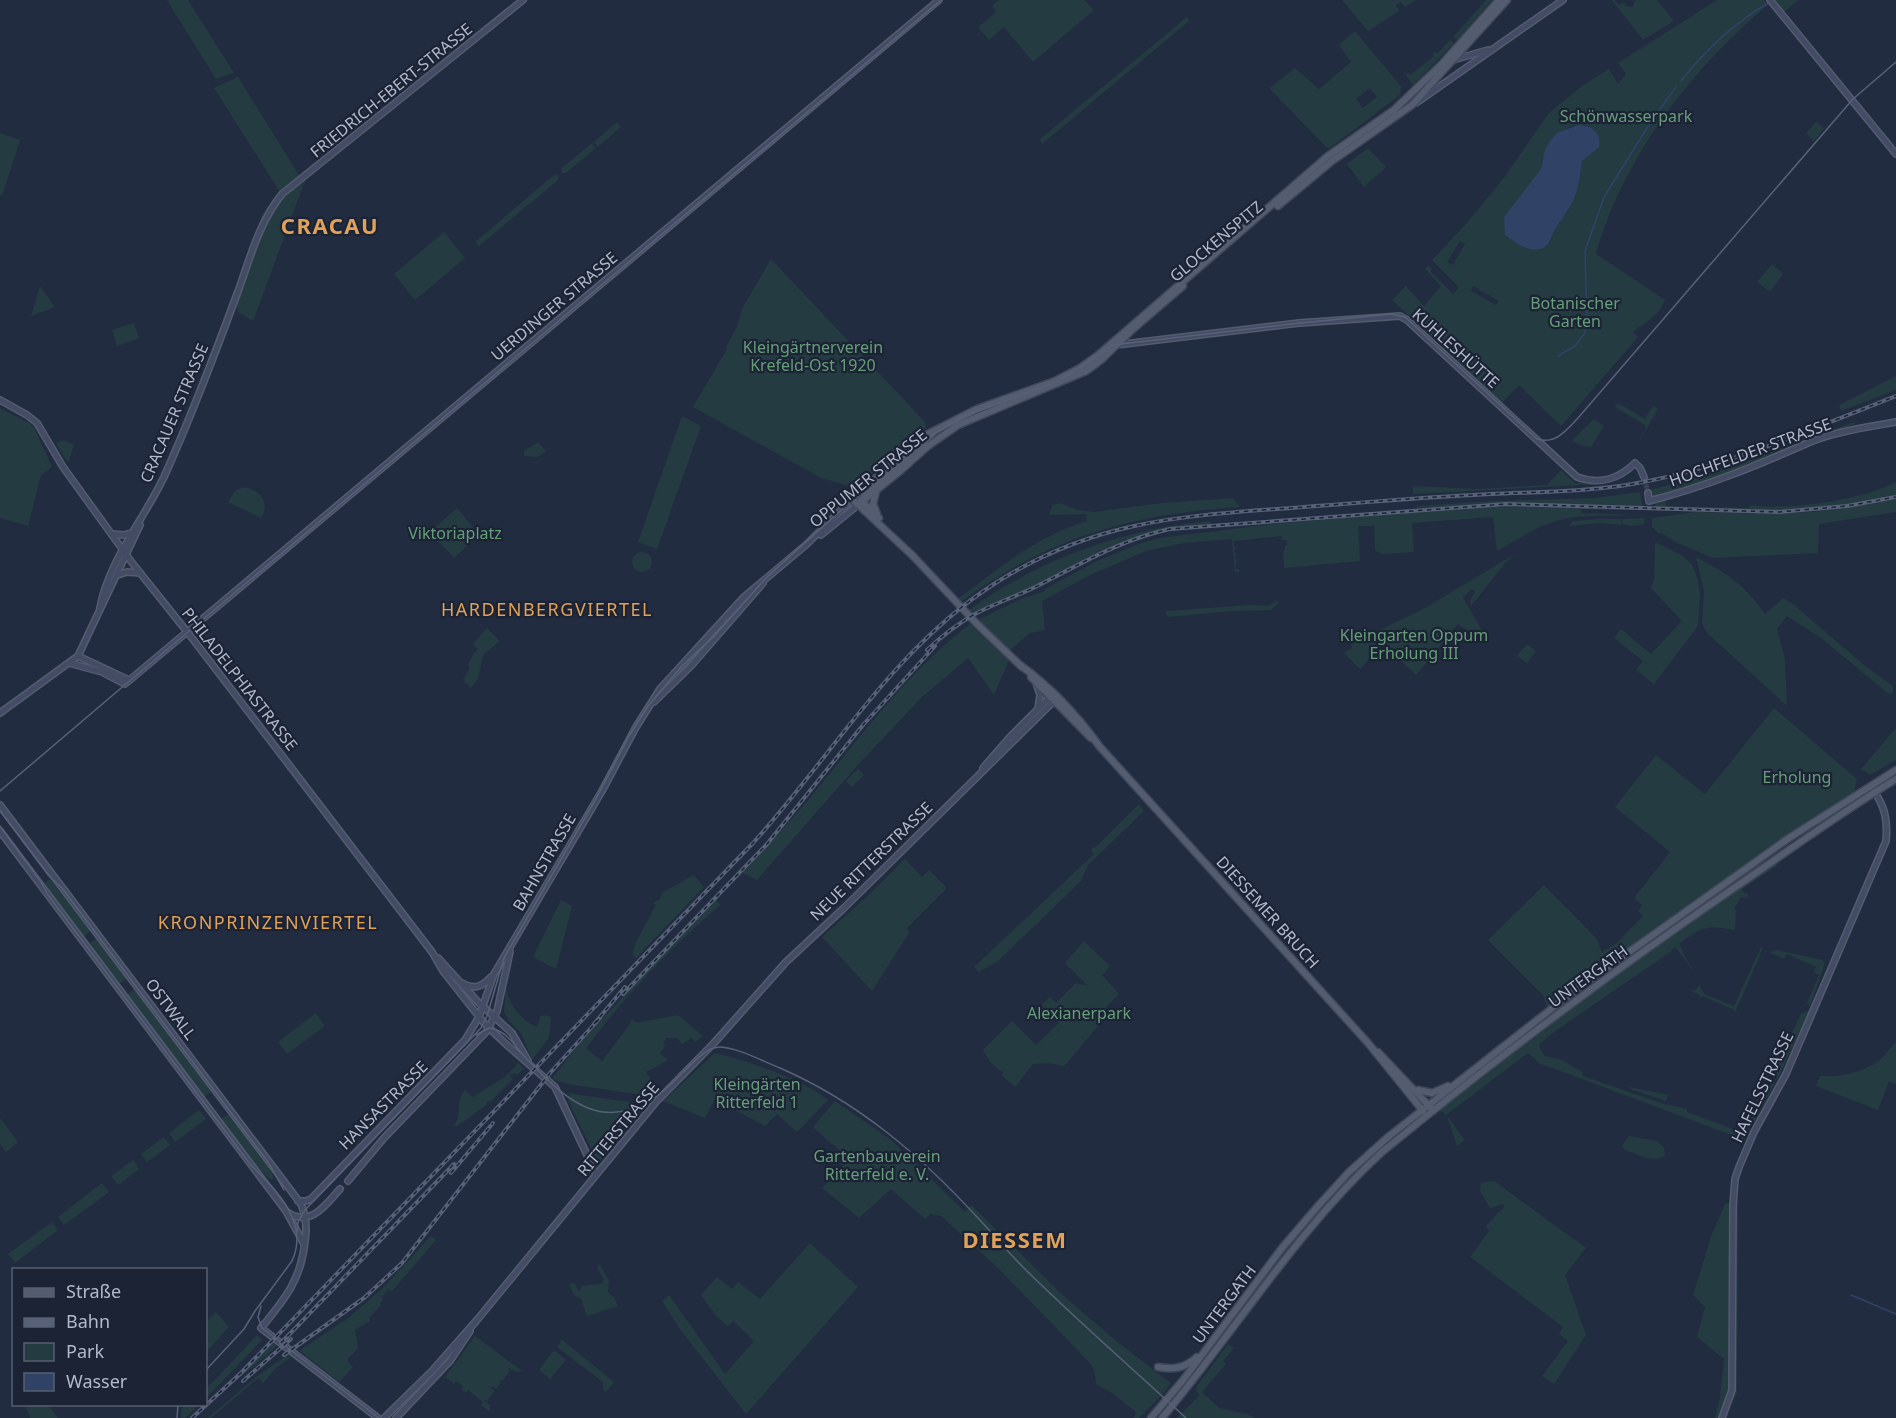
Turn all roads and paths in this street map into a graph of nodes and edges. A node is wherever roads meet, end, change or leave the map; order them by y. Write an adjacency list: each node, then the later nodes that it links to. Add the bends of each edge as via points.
1 (523, 0): 12 (main road, FRIEDRICH-EBERT-STRASSE, via 282,194 267,215)
2 (939, 0): 35 (main road, UERDINGER STRASSE)
3 (1499, 0): 9 (main road, GLOCKENSPITZ)
4 (1507, 0): 8 (main road)
5 (1563, 0): 7 (main road, GLOCKENSPITZ)
6 (1770, 0): 11 (main road)
7 (1492, 49): 8 (main road, GLOCKENSPITZ); 10 (main road, GLOCKENSPITZ)
8 (1453, 60): 9 (main road, GLOCKENSPITZ); 10 (main road)
9 (1442, 64): 15 (main road, GLOCKENSPITZ, via 1394,110 1328,156)
10 (1412, 105): 13 (main road, GLOCKENSPITZ, via 1332,161)
11 (1896, 154)
12 (229, 315): 26 (main road, CRACAUER STRASSE, via 164,477)
13 (1125, 337): 14 (main road); 15 (main road, GLOCKENSPITZ)
14 (1144, 342): 15 (main road, KUHLESHÜTTE); 20 (main road, KUHLESHÜTTE, via 1299,323 1400,316 1577,477 1614,478 1635,463)
15 (1114, 344): 18 (main road, GLOCKENSPITZ, via 1070,374); 19 (main road, GLOCKENSPITZ, via 1086,371)
16 (0, 400): 28 (main road, PHILADELPHIASTRASSE, via 32,418)
17 (1896, 422): 22 (main road, HOCHFELDER STRASSE, via 1828,436 1678,494 1649,501)
18 (938, 428): 23 (main road, OPPUMER STRASSE, via 915,442); 24 (main road, via 867,492)
19 (947, 432): 21 (main road, OPPUMER STRASSE)
20 (1644, 477)
21 (879, 488): 24 (main road, OPPUMER STRASSE); 25 (main road, via 873,504)
22 (1648, 493)
23 (854, 497): 24 (main road); 29 (main road, OPPUMER STRASSE)
24 (862, 505): 25 (main road); 29 (main road, OPPUMER STRASSE); 31 (main road)
25 (878, 517): 31 (main road)
26 (141, 521): 27 (main road, CRACAUER STRASSE); 30 (main road, CRACAUER STRASSE)
27 (134, 532): 28 (main road); 30 (main road, CRACAUER STRASSE)
28 (111, 534): 30 (main road, PHILADELPHIASTRASSE)
29 (807, 544): 48 (main road, OPPUMER STRASSE, via 766,579 687,670 649,707)
30 (125, 554): 32 (main road, PHILADELPHIASTRASSE); 33 (main road); 34 (main road, via 110,576)
31 (913, 556): 38 (main road)
32 (140, 573): 33 (main road); 35 (main road, PHILADELPHIASTRASSE)
33 (118, 575): 34 (main road)
34 (100, 608): 36 (main road)
35 (187, 632): 39 (main road, UERDINGER STRASSE); 52 (main road, PHILADELPHIASTRASSE)
36 (78, 656): 37 (main road); 39 (main road)
37 (69, 663): 39 (main road); 43 (main road)
38 (1020, 665): 40 (main road); 41 (main road)
39 (127, 682)
40 (1036, 682): 41 (main road); 42 (main road, via 1040,695)
41 (1055, 697): 42 (main road, NEUE RITTERSTRASSE); 45 (main road, NEUE RITTERSTRASSE); 60 (main road, DIESSEMER BRUCH, via 1077,726)
42 (1038, 709): 45 (main road, NEUE RITTERSTRASSE)
43 (0, 713)
44 (1896, 770): 47 (main road, UNTERGATH)
45 (974, 779): 53 (main road, NEUE RITTERSTRASSE)
46 (1896, 779): 47 (main road, UNTERGATH)
47 (1872, 789): 62 (main road, UNTERGATH, via 1789,838); 64 (main road, UNTERGATH); 84 (main road, HAFELSSTRASSE, via 1885,812 1886,841 1786,1074 1753,1135 1735,1179 1732,1390)
48 (602, 791): 51 (main road, BAHNSTRASSE)
49 (0, 805): 69 (main road, OSTWALL)
50 (0, 831): 71 (main road, OSTWALL)
51 (511, 947): 54 (main road, BAHNSTRASSE); 58 (main road, BAHNSTRASSE)
52 (432, 952): 55 (main road, PHILADELPHIASTRASSE); 57 (main road, PHILADELPHIASTRASSE)
53 (786, 962): 66 (main road, RITTERSTRASSE, via 714,1044 656,1102)
54 (494, 974): 55 (main road, via 479,987); 56 (main road, BAHNSTRASSE)
55 (460, 982): 56 (main road, PHILADELPHIASTRASSE)
56 (482, 1006): 57 (main road, BAHNSTRASSE); 58 (main road, PHILADELPHIASTRASSE)
57 (479, 1017): 59 (main road, PHILADELPHIASTRASSE); 69 (main road, HANSASTRASSE, via 447,1061 311,1198)
58 (495, 1017): 59 (main road, BAHNSTRASSE); 61 (main road, PHILADELPHIASTRASSE, via 514,1035)
59 (489, 1028): 61 (main road, PHILADELPHIASTRASSE); 67 (main road, HANSASTRASSE)
60 (1368, 1043): 63 (main road, DIESSEMER BRUCH); 65 (main road, DIESSEMER BRUCH)
61 (528, 1062): 66 (main road, PHILADELPHIASTRASSE, via 555,1087)
62 (1464, 1076): 63 (main road, UNTERGATH, via 1437,1091); 64 (main road, UNTERGATH)
63 (1414, 1089): 64 (main road, DIESSEMER BRUCH)
64 (1431, 1108): 65 (main road, UNTERGATH)
65 (1424, 1113): 70 (main road, UNTERGATH, via 1349,1172); 74 (main road, UNTERGATH)
66 (596, 1174): 76 (main road, RITTERSTRASSE)
67 (348, 1181)
68 (340, 1189): 72 (main road)
69 (298, 1201): 73 (main road, OSTWALL)
70 (1318, 1206): 74 (main road, UNTERGATH); 77 (main road, UNTERGATH)
71 (286, 1211): 73 (main road); 75 (main road, OSTWALL)
72 (320, 1211): 73 (main road); 75 (main road)
73 (305, 1218): 75 (main road, OSTWALL)
74 (1316, 1220): 83 (main road, UNTERGATH)
75 (303, 1235): 79 (main road, via 305,1245 296,1281 261,1328)
76 (477, 1320): 80 (main road, RITTERSTRASSE); 81 (main road, RITTERSTRASSE, via 450,1361)
77 (1224, 1328): 78 (main road, via 1191,1363 1174,1369); 82 (main road, UNTERGATH)
78 (1158, 1367)
79 (378, 1418)
80 (384, 1418)
81 (396, 1418)
82 (1151, 1418)
83 (1162, 1418)
84 (1722, 1418)

